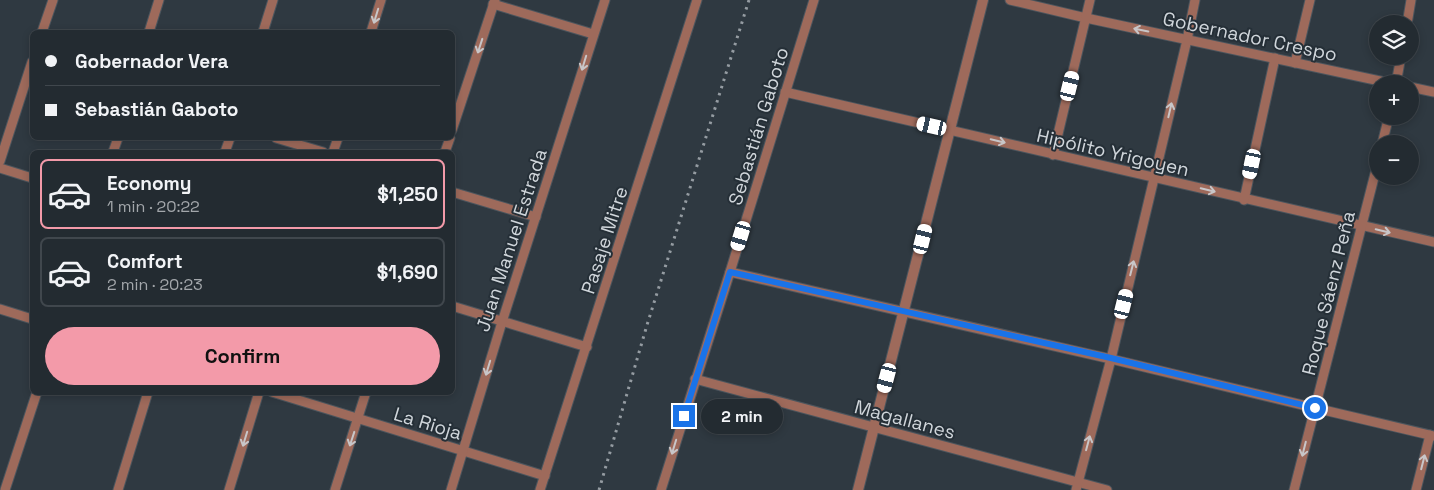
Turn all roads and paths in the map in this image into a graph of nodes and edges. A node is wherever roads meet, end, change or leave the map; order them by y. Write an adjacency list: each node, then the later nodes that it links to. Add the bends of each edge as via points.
1 (53, 0): 17 (street)
2 (159, 0): 18 (street)
3 (273, 0): 19 (street)
4 (381, 0): 20 (street, one-way to 20)
5 (605, 0): 21 (street, Juan Manuel Estrada)
6 (697, 0): 51 (street, Pasaje Mitre)
7 (814, 0): 28 (street, Sebastián Gaboto)
8 (984, 0): 31 (street)
9 (1010, 0): 16 (street, Gobernador Crespo)
10 (1090, 0): 16 (street)
11 (1195, 0): 22 (street)
12 (1310, 0): 24 (street)
13 (1411, 0): 15 (street)
14 (494, 2): 21 (street); 30 (street, one-way to 30)
15 (1408, 15)
16 (1086, 18): 22 (street, Gobernador Crespo, one-way to 16); 34 (street)
17 (43, 30)
18 (150, 30)
19 (264, 30)
20 (372, 30)
21 (593, 34): 42 (street, Juan Manuel Estrada, one-way to 42)
22 (1187, 40): 23 (street, Gobernador Crespo); 38 (street, one-way to 22)
23 (1275, 58): 24 (street, Gobernador Crespo); 41 (street)
24 (1296, 62): 26 (street, Gobernador Crespo)
25 (30, 68): 35 (street)
26 (1369, 78)
27 (1419, 89): 29 (street)
28 (784, 92): 31 (street, Hipólito Yrigoyen); 45 (street, Sebastián Gaboto)
29 (1434, 92)
30 (455, 121)
31 (951, 130): 34 (street, Hipólito Yrigoyen, one-way to 34); 48 (street)
32 (283, 140): 33 (street)
33 (316, 150)
34 (1054, 155): 38 (street, Hipólito Yrigoyen)
35 (0, 161)
36 (0, 168): 37 (street)
37 (30, 177)
38 (1154, 177): 41 (street, Hipólito Yrigoyen, one-way to 41); 52 (street, one-way to 38)
39 (1372, 185): 43 (street, Roque Sáenz Peña)
40 (455, 193): 42 (street)
41 (1244, 200): 43 (street, Hipólito Yrigoyen)
42 (536, 217): 50 (street, Juan Manuel Estrada)
43 (1362, 226): 44 (street, Hipólito Yrigoyen, one-way to 44); 59 (street, Roque Sáenz Peña)
44 (1434, 242)
45 (730, 272): 48 (street); 53 (street, Sebastián Gaboto)
46 (455, 307): 50 (street)
47 (0, 309): 49 (street)
48 (904, 311): 52 (street); 61 (street)
49 (30, 318)
50 (502, 322): 51 (street); 63 (street, Juan Manuel Estrada, one-way to 63)
51 (586, 347): 64 (street, Pasaje Mitre)
52 (1111, 358): 59 (street); 65 (street, one-way to 52)
53 (696, 379): 61 (street, Magallanes); 72 (street, Sebastián Gaboto, one-way to 72)
54 (36, 395): 66 (street)
55 (147, 395): 67 (street)
56 (258, 395): 68 (street, one-way to 68)
57 (282, 395): 60 (street, La Rioja)
58 (365, 395): 60 (street)
59 (1315, 408): 62 (street); 75 (street, Roque Sáenz Peña, one-way to 75)
60 (358, 419): 63 (street, La Rioja); 69 (street, one-way to 69)
61 (874, 428): 65 (street, Magallanes); 73 (street)
62 (1432, 435): 76 (street, one-way to 62)
63 (464, 450): 64 (street, La Rioja); 70 (street, Juan Manuel Estrada)
64 (545, 476): 71 (street, Pasaje Mitre)
65 (1077, 486): 74 (street, Magallanes)
66 (6, 490)
67 (118, 490)
68 (229, 490)
69 (335, 490)
70 (451, 490)
71 (540, 490)
72 (661, 490)
73 (858, 490)
74 (1107, 490)
75 (1294, 490)
76 (1416, 490)

